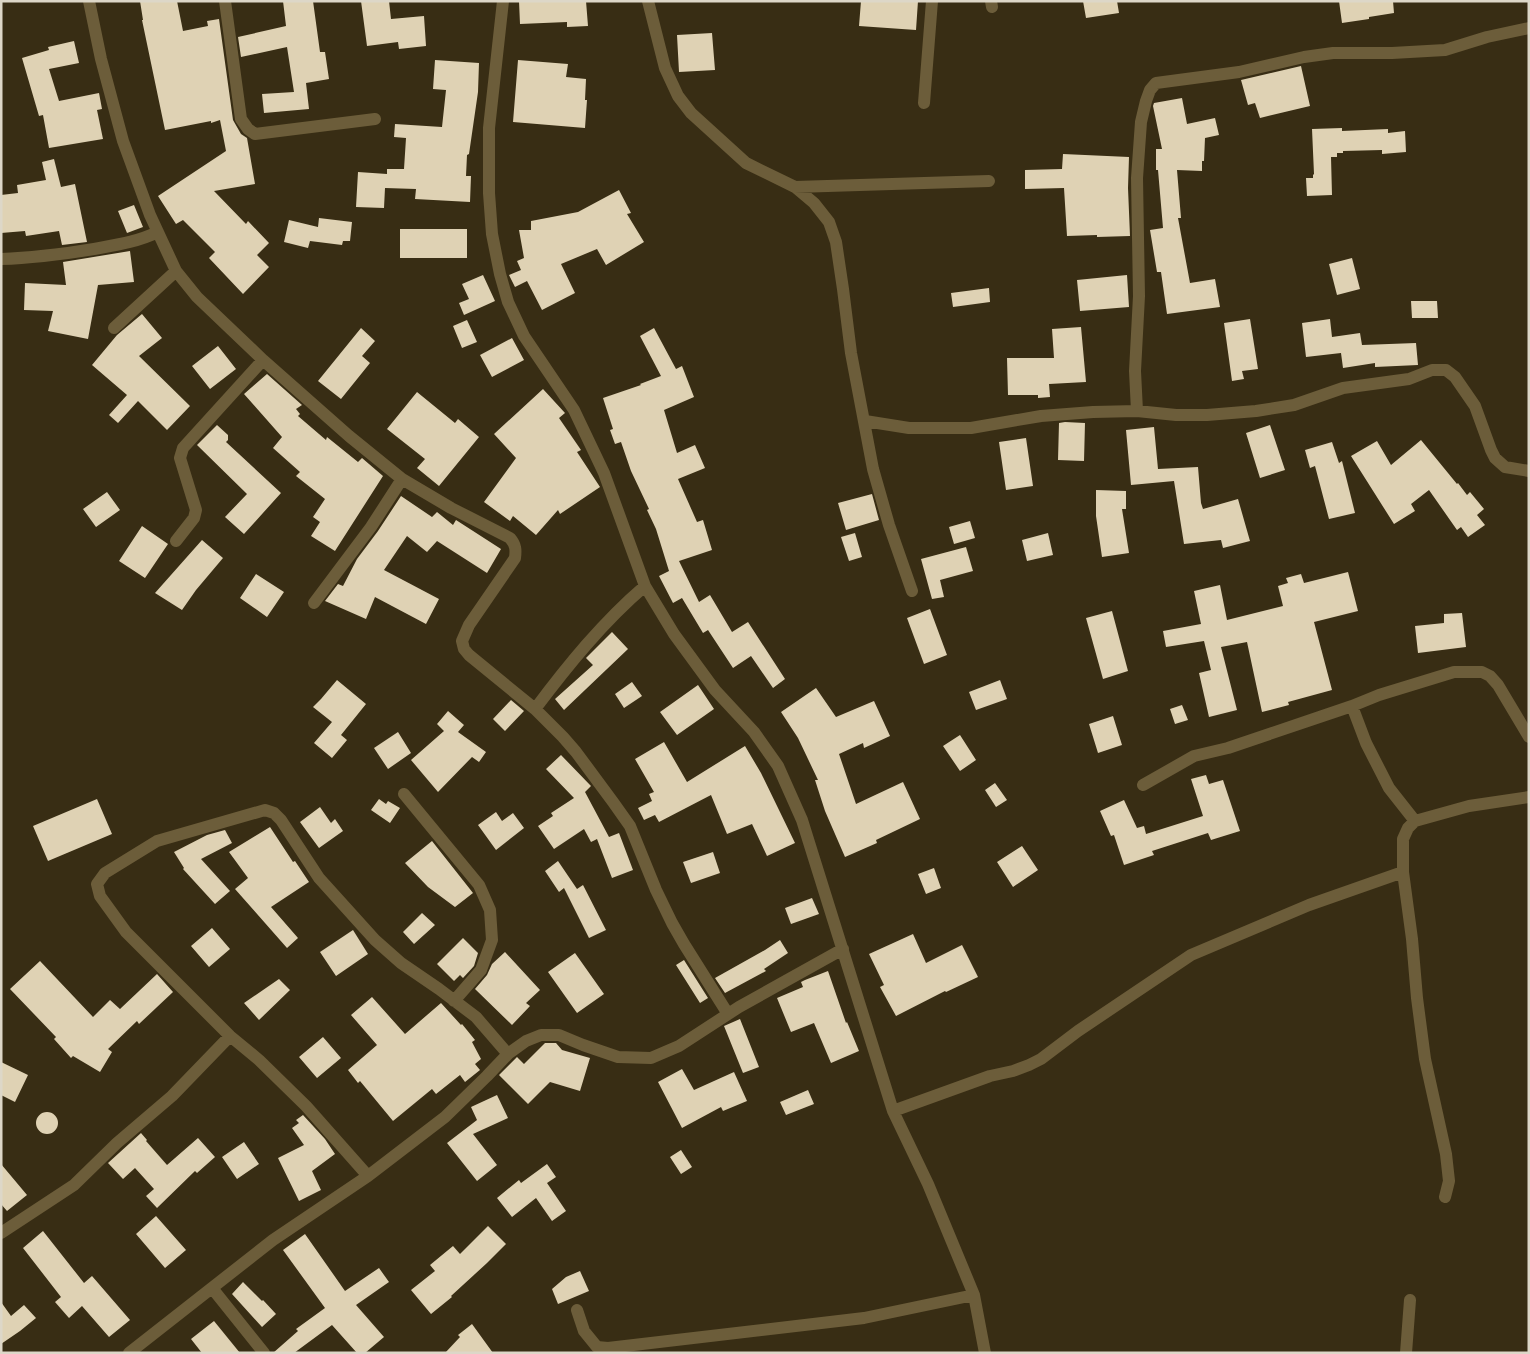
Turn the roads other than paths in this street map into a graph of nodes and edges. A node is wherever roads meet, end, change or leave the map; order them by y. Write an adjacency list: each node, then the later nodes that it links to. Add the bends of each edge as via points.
1 (89, 1): 11 (street, via 122,140)
2 (225, 1): 8 (street, via 241,119 248,129 255,134)
3 (504, 1): 21 (street, via 489,128 492,234 500,274 508,302 524,336 574,410 604,473)
4 (648, 1): 10 (street, via 665,68 678,96 691,113 746,163)
5 (932, 1): 7 (street)
6 (1529, 28): 16 (street, via 1445,50 1304,56 1239,72 1156,83 1150,90 1141,122 1135,371)
7 (924, 103)
8 (375, 119)
9 (989, 181): 10 (street)
10 (795, 187): 17 (street, via 814,203 828,222 836,242 851,353)
11 (158, 232): 12 (street, via 126,244 64,254); 13 (street)
12 (1, 259)
13 (176, 271): 14 (street); 15 (street, via 197,297)
14 (114, 328)
15 (263, 360): 19 (street); 20 (street, via 183,448 180,458 196,510 194,518)
16 (1137, 411): 17 (street, via 1041,416 971,428 909,428); 18 (street, via 1176,415 1256,411 1294,405 1343,388 1446,370 1455,377 1475,406 1495,458 1505,467)
17 (865, 421): 22 (street, via 873,469)
18 (1529, 470)
19 (402, 478): 23 (street, via 371,527); 25 (street, via 514,543 515,558 469,625 462,641 469,655)
20 (176, 541)
21 (645, 586): 25 (street, via 556,681); 32 (street, via 674,634 715,690 754,732 778,766 802,820)
22 (912, 591)
23 (314, 603)
24 (1352, 706): 26 (street, via 1454,672 1482,672 1498,685); 27 (street, via 1194,756); 30 (street, via 1389,788)
25 (536, 709): 34 (street, via 576,752 630,826 672,924)
26 (1529, 737)
27 (1143, 785)
28 (404, 794): 33 (street, via 479,885 490,910 492,940 481,970)
29 (1529, 797): 30 (street, via 1469,806)
30 (1415, 821): 31 (street, via 1403,839)
31 (1403, 872): 37 (street, via 1309,905 1191,955 1029,1065); 39 (street, via 1425,1059 1446,1154 1449,1181)
32 (843, 949): 34 (street); 37 (street)
33 (454, 1000): 35 (street, via 401,963 375,940 319,878 281,820 264,810 157,841 105,873 97,884 100,896 126,932); 36 (street, via 476,1017)
34 (728, 1014): 36 (street, via 679,1046 651,1058 618,1057 559,1035 541,1035)
35 (230, 1036): 38 (street, via 306,1106); 40 (street, via 172,1096 74,1185)
36 (508, 1054): 38 (street, via 445,1116)
37 (893, 1111): 42 (street, via 928,1184)
38 (368, 1176): 41 (street, via 273,1240)
39 (1445, 1198)
40 (1, 1233)
41 (212, 1288): 46 (street); 47 (street)
42 (974, 1295): 45 (street, via 864,1318); 48 (street)
43 (1410, 1300): 49 (street)
44 (577, 1310): 45 (street)
45 (591, 1350)
46 (129, 1353)
47 (264, 1353)
48 (985, 1353)
49 (1406, 1353)

